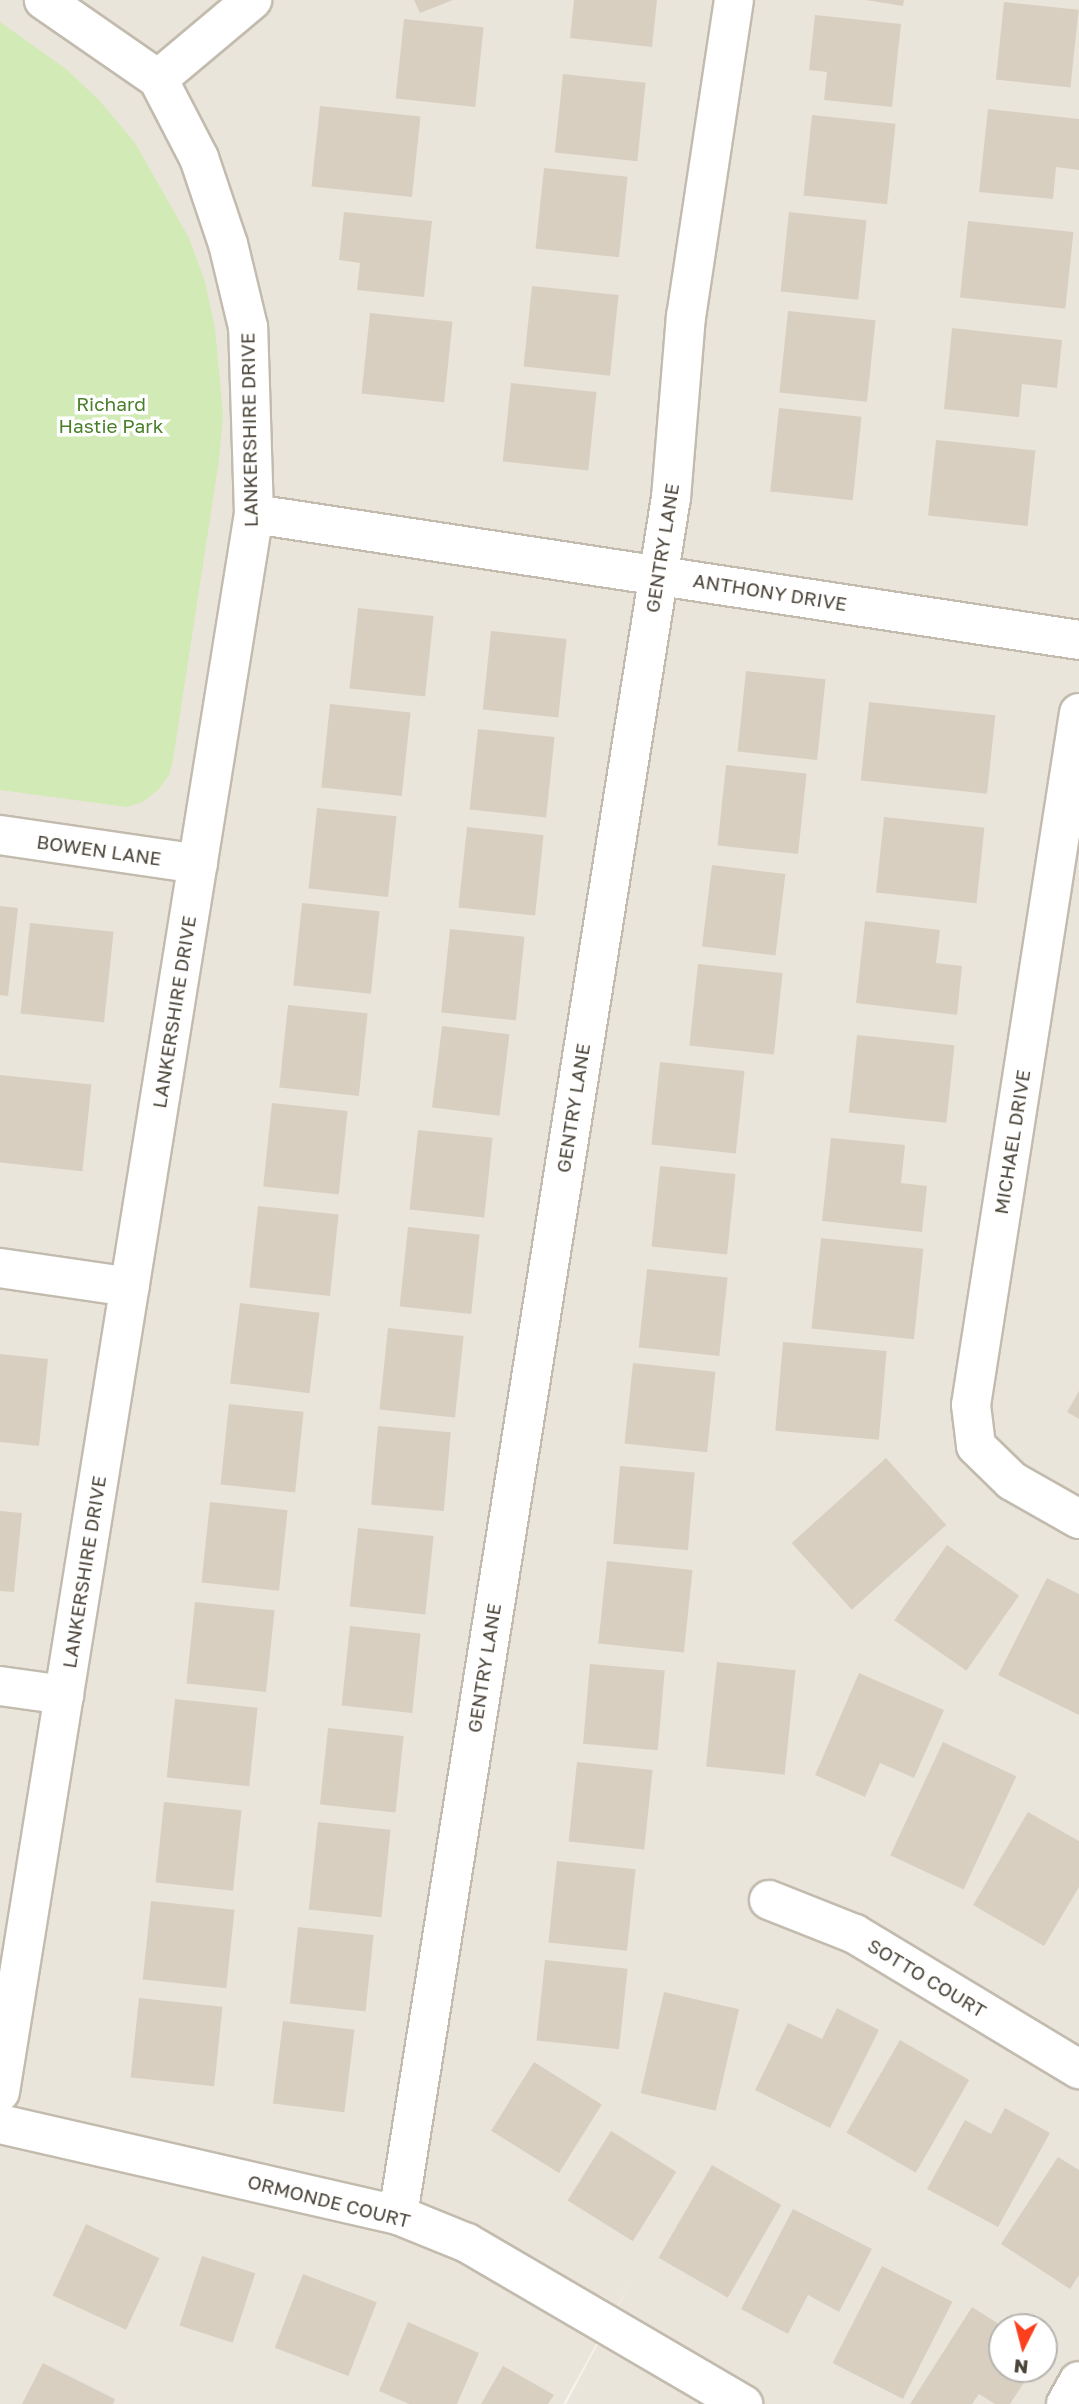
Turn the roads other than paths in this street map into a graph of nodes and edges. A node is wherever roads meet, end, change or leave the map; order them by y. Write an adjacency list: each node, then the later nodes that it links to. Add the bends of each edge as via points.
1 (44, 0): 4 (street, LANKERSHIRE DRIVE)
2 (252, 0): 4 (street)
3 (734, 0): 6 (street, GENTRY LANE, via 686,317 671,498)
4 (158, 79): 5 (street, LANKERSHIRE DRIVE, via 199,158 228,244 248,327)
5 (254, 514): 6 (street, ANTHONY DRIVE); 10 (street, LANKERSHIRE DRIVE)
6 (658, 575): 7 (street, ANTHONY DRIVE); 20 (street, GENTRY LANE)
7 (1079, 640)
8 (1079, 713): 13 (street, MICHAEL DRIVE, via 971,1405 976,1446 1012,1481)
9 (0, 835): 10 (street, BOWEN LANE)
10 (198, 864): 12 (street, LANKERSHIRE DRIVE)
11 (0, 1268): 12 (street)
12 (130, 1287): 15 (street, LANKERSHIRE DRIVE)
13 (1079, 1519)
14 (0, 1686): 15 (street)
15 (64, 1695): 18 (street, LANKERSHIRE DRIVE)
16 (769, 1900): 17 (street, SOTTO COURT, via 855,1934)
17 (1079, 2069)
18 (0, 2092)
19 (0, 2124): 20 (street, ORMONDE COURT)
20 (398, 2215): 22 (street, ORMONDE COURT, via 467,2243)
21 (1079, 2381): 23 (street)
22 (743, 2404)
23 (1066, 2404)

